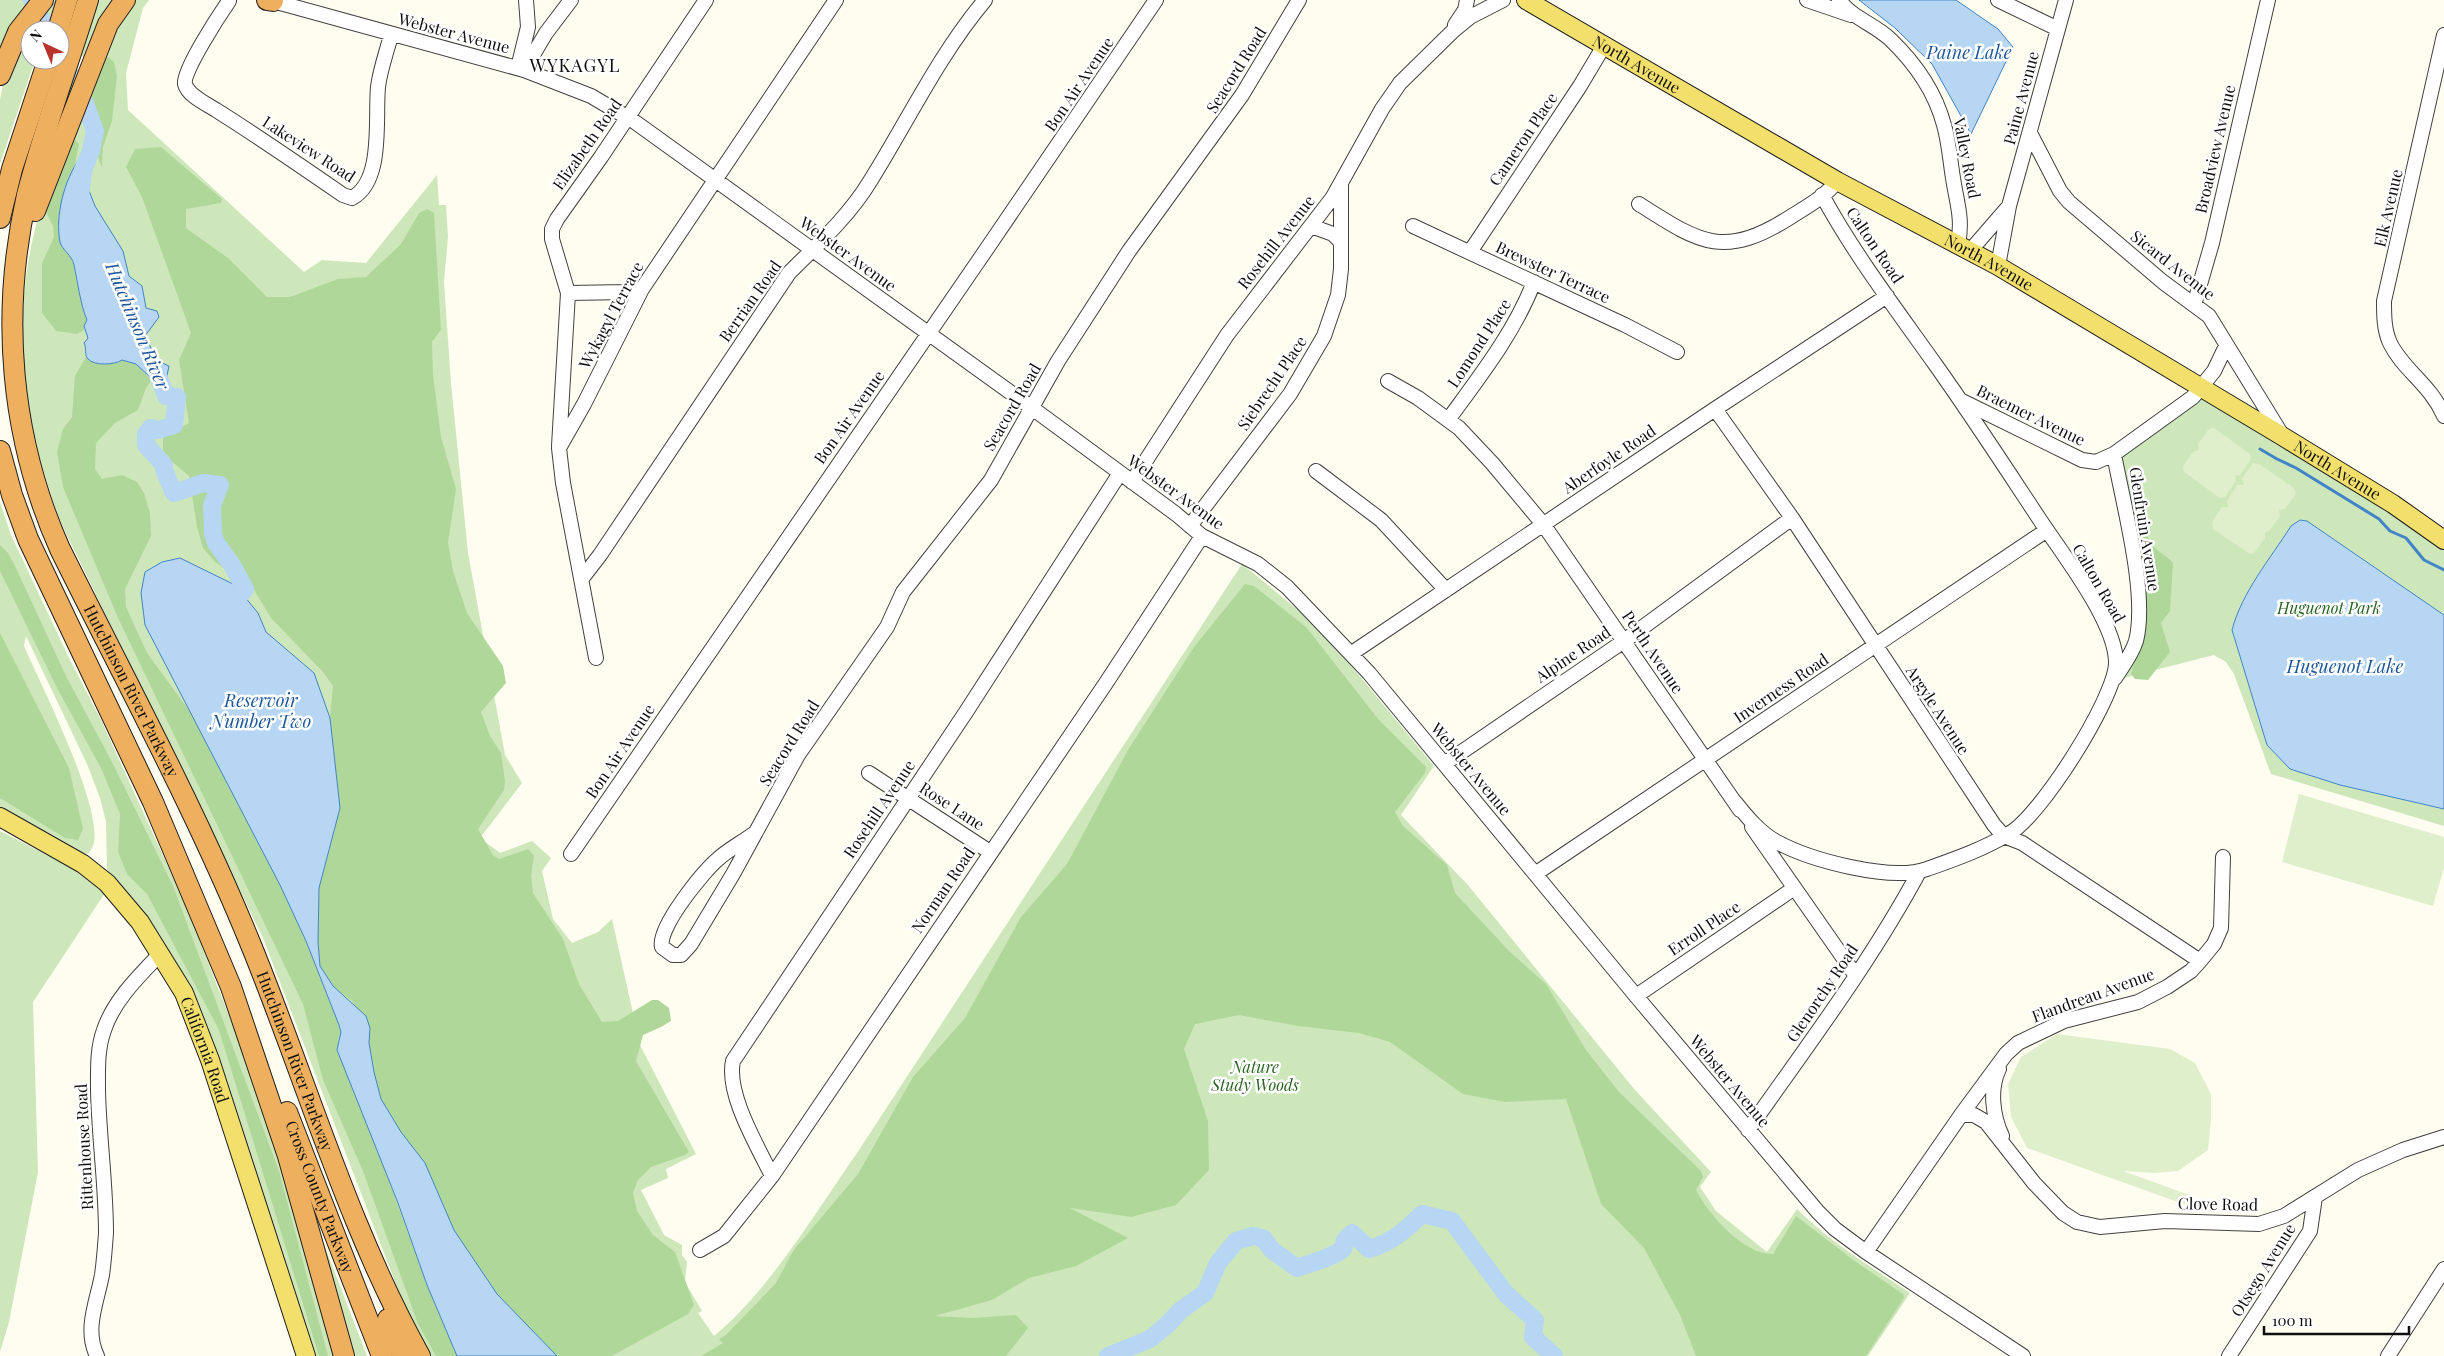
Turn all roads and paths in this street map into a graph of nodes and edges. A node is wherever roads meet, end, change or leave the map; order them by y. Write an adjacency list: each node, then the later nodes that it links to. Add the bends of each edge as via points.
1 (67, 0): 24 (highway)
2 (88, 0): 50 (highway, Hutchinson River Parkway, via 27,195)
3 (125, 0): 50 (highway, via 108,24)
4 (270, 0): 22 (street, Webster Avenue)
5 (526, 0): 25 (street)
6 (570, 0): 28 (street)
7 (706, 0): 35 (street, Elizabeth Road)
8 (836, 0): 37 (street, Wykagyl Terrace)
9 (985, 0): 48 (street, Berrian Road, via 930,76 868,184)
10 (1156, 0): 57 (street, Bon Air Avenue)
11 (1299, 0): 65 (street, Seacord Road, via 1226,119 1124,259 1058,361)
12 (1467, 0): 27 (street, Rosehill Avenue)
13 (1503, 0): 27 (street, Rosehill Avenue, via 1470,17)
14 (1526, 0): 31 (main road, North Avenue)
15 (1807, 0): 23 (street)
16 (1839, 0): 23 (street, Valley Road)
17 (1998, 0): 26 (street)
18 (2066, 0): 26 (street, Paine Avenue)
19 (2268, 0): 56 (street, Broadview Avenue, via 2212,243)
20 (229, 1): 29 (street, Lakeview Road, via 184,78 185,85 204,102 352,198 365,188 374,161 378,86)
21 (38, 5): 34 (highway, via 13,41)
22 (310, 6): 29 (street, Webster Avenue)
23 (1852, 15): 47 (street, Valley Road, via 1873,26 1911,61 1938,106 1946,132)
24 (61, 20)
25 (528, 27): 28 (street); 32 (street)
26 (2058, 29): 36 (street, Paine Avenue)
27 (1454, 30): 39 (street, Rosehill Avenue, via 1400,83)
28 (546, 33): 32 (street)
29 (391, 35): 32 (street, Webster Avenue)
30 (2444, 35): 60 (street, Elk Avenue, via 2384,300 2385,324 2391,344)
31 (1605, 44): 38 (main road, North Avenue); 49 (street, Cameron Place)
32 (521, 69): 35 (street, Webster Avenue, via 591,96)
33 (44, 70): 43 (highway)
34 (0, 75)
35 (628, 117): 37 (street, Webster Avenue); 54 (street, Elizabeth Road, via 552,229 553,248)
36 (2030, 133): 42 (street, Paine Avenue); 56 (street, Sicard Avenue, via 2069,202)
37 (715, 181): 48 (street, Webster Avenue); 53 (street, Wykagyl Terrace)
38 (1837, 181): 40 (street); 47 (main road, North Avenue)
39 (1341, 182): 44 (street, Rosehill Avenue); 46 (street, Siebrecht Place)
40 (1822, 195): 41 (street, via 1770,230 1729,242 1686,234); 55 (street, Calton Road)
41 (1638, 204)
42 (2009, 206): 47 (street, Paine Avenue); 51 (street, Paine Avenue)
43 (0, 218)
44 (1311, 226): 46 (street, via 1333,234); 75 (street, Rosehill Avenue, via 1227,335)
45 (1413, 226): 49 (street, Brewster Terrace)
46 (1341, 242): 78 (street, Siebrecht Place, via 1338,294 1324,336 1290,394)
47 (1964, 248): 51 (main road, North Avenue)
48 (812, 250): 57 (street, Webster Avenue); 82 (street, Berrian Road, via 789,273)
49 (1470, 252): 52 (street, Brewster Terrace)
50 (14, 263): 115 (highway, Hutchinson River Parkway, via 10,329 13,381 21,433 40,500 60,549 240,918)
51 (1998, 266): 62 (main road, North Avenue)
52 (1534, 282): 59 (street, Brewster Terrace); 68 (street, Lomond Place, via 1523,310 1499,349)
53 (642, 289): 54 (street); 70 (street, Wykagyl Terrace)
54 (568, 293): 70 (street, Elizabeth Road)
55 (1888, 296): 64 (street, Calton Road); 66 (street, Aberfoyle Road)
56 (2194, 305): 58 (street, Sicard Avenue, via 2215,324)
57 (929, 334): 65 (street, Webster Avenue); 98 (street, Bon Air Avenue)
58 (2226, 346): 62 (street); 69 (street, Sicard Avenue)
59 (1677, 352)
60 (2420, 378): 63 (street, Elk Avenue); 67 (street, Elk Avenue)
61 (1388, 381): 68 (street, Perth Avenue)
62 (2202, 387): 69 (main road, North Avenue); 72 (street, Glenfruin Avenue, via 2165,419)
63 (2444, 393)
64 (1961, 400): 72 (street, Braemer Avenue, via 2082,460 2096,462); 79 (street, Calton Road)
65 (1032, 408): 74 (street, Webster Avenue); 95 (street, Seacord Road, via 991,480 903,592 887,627 798,755)
66 (1715, 408): 76 (street, Argyle Avenue); 77 (street, Aberfoyle Road)
67 (2444, 416)
68 (1448, 420): 77 (street, Perth Avenue, via 1492,463)
69 (2282, 436): 81 (main road, North Avenue, via 2393,504)
70 (559, 448): 82 (street)
71 (0, 451): 107 (highway, Hutchinson River Parkway, via 28,539 164,827 221,962)
72 (2114, 454): 88 (street, Glenfruin Avenue, via 2138,584 2139,613 2133,650)
73 (1316, 471): 83 (street, via 1381,520)
74 (1120, 473): 75 (street, Webster Avenue); 92 (street, Rosehill Avenue)
75 (1132, 482): 78 (street, Webster Avenue)
76 (1792, 518): 84 (street, Alpine Road); 85 (street, Argyle Avenue)
77 (1543, 524): 83 (street, Aberfoyle Road); 84 (street, Perth Avenue)
78 (1190, 526): 80 (street, Webster Avenue)
79 (2047, 530): 85 (street, Inverness Road); 88 (street, Calton Road, via 2105,623 2116,663)
80 (1202, 536): 86 (street, Webster Avenue, via 1265,570 1287,587); 97 (street, Norman Road)
81 (2444, 540)
82 (583, 577): 87 (street)
83 (1446, 590): 86 (street, Aberfoyle Road)
84 (1624, 641): 89 (street, Perth Avenue); 90 (street, Alpine Road)
85 (1875, 645): 89 (street, Inverness Road); 96 (street, Argyle Avenue)
86 (1352, 653): 90 (street, Webster Avenue)
87 (596, 658)
88 (2112, 684): 96 (street, Calton Road, via 2078,753 2025,820)
89 (1706, 760): 93 (street, Perth Avenue); 101 (street, Inverness Road)
90 (1444, 764): 101 (street, Webster Avenue)
91 (869, 773): 92 (street, Rose Lane)
92 (907, 798): 97 (street, Rose Lane); 113 (street, Rosehill Avenue, via 733,1061 730,1074 734,1090)
93 (1735, 802): 100 (street, Calton Road, via 1754,824 1776,841 1815,858 1869,870); 102 (street, Perth Avenue)
94 (0, 817): 103 (main road, California Road, via 83,864 107,883 128,905)
95 (756, 832): 95 (street, Seacord Road, via 716,861 680,905 661,939 662,947 672,955 682,955 691,944)
96 (2004, 836): 100 (street, Calton Road, via 1976,851); 104 (street, Argyle Avenue, via 2022,844)
97 (990, 852): 113 (street, Norman Road)
98 (570, 854)
99 (2222, 857): 104 (street, Flandreau Avenue, via 2221,928 2214,944)
100 (1919, 872): 105 (street, Glenorchy Road)
101 (1535, 874): 106 (street, Webster Avenue)
102 (1793, 889): 105 (street, Perth Avenue); 106 (street, Erroll Place)
103 (160, 954): 119 (street, Rittenhouse Road, via 125,993 109,1018 98,1057 106,1235 102,1276 91,1329); 120 (main road, California Road, via 184,993 198,1026)
104 (2200, 961): 108 (street, Flandreau Avenue, via 2191,971 2145,998 2064,1021 2018,1042)
105 (1856, 976): 110 (street, Glenorchy Road)
106 (1636, 996): 110 (street, Webster Avenue)
107 (250, 1041): 121 (highway, Hutchinson River Parkway, via 293,1172); 122 (highway, Cross County Parkway, via 287,1111)
108 (2006, 1054): 109 (street, Flandreau Avenue); 112 (street, Clove Road, via 1996,1074 1994,1104)
109 (1961, 1115): 112 (street, Clove Road, via 1974,1115 1986,1122); 117 (street, Flandreau Avenue)
110 (1748, 1130): 117 (street, Webster Avenue, via 1818,1212)
111 (2444, 1137): 114 (street, Clove Road, via 2403,1150 2358,1170)
112 (2006, 1146): 114 (street, Clove Road, via 2062,1213 2077,1222 2100,1227 2165,1221 2259,1224 2284,1216)
113 (772, 1176): 116 (street, Norman Road, via 724,1236)
114 (2315, 1198): 126 (street, Otsego Avenue, via 2310,1231)
115 (367, 1243): 123 (highway, Cross County Parkway, via 392,1331); 124 (highway, Hutchinson River Parkway)
116 (700, 1250)
117 (1866, 1252): 125 (street, Webster Avenue)
118 (2444, 1269): 127 (street)
119 (97, 1356)
120 (306, 1356)
121 (344, 1356)
122 (382, 1356)
123 (403, 1356)
124 (420, 1356)
125 (2023, 1356)
126 (2229, 1356)
127 (2388, 1356)

